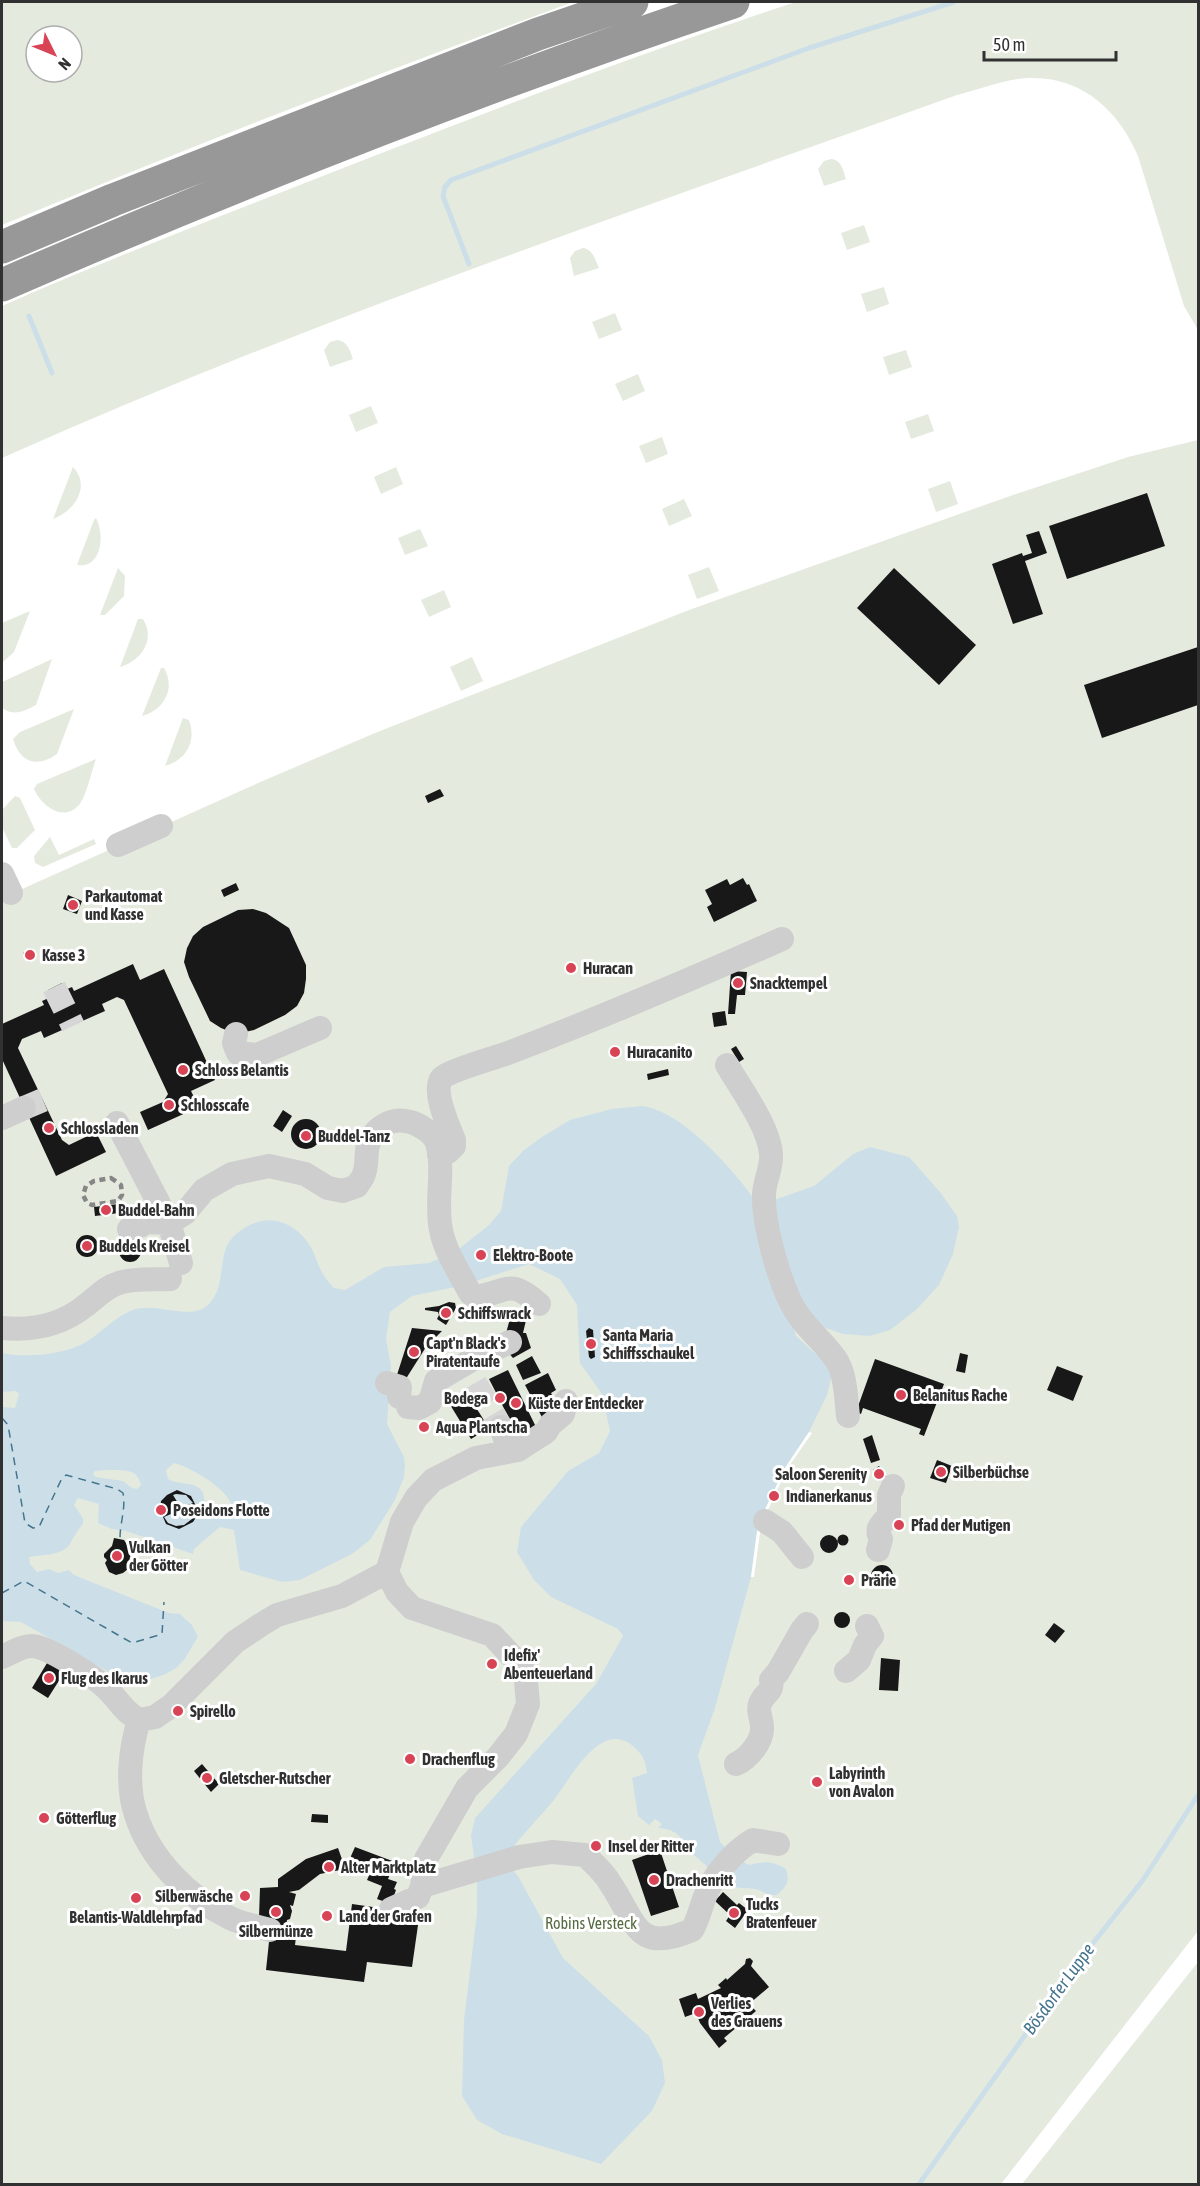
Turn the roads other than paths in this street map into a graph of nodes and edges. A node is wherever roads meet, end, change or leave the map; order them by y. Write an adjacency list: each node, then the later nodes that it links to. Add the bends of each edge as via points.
1 (632, 2): 3 (highway, via 440,72)
2 (733, 2): 4 (highway, via 452,101 152,220)
3 (2, 247)
4 (2, 285)
5 (161, 826): 6 (street)
6 (118, 845)
7 (782, 939): 14 (street, via 548,1038 447,1073 441,1078 440,1101 454,1146)
8 (320, 1028): 9 (street, via 257,1055 238,1053)
9 (236, 1034)
10 (727, 1065): 22 (street, via 762,1125 772,1155 764,1195 770,1239 785,1288 806,1327 836,1359)
11 (24, 1108): 12 (street)
12 (2, 1118)
13 (117, 1123): 15 (street)
14 (439, 1155): 15 (street, via 436,1141 426,1129 411,1121 396,1120 373,1134 365,1157 365,1173 357,1186 344,1191 328,1188 305,1174 268,1166 232,1174 204,1190 184,1213); 17 (street, via 441,1232 470,1293 476,1297 512,1287)
15 (169, 1223): 16 (street, via 146,1222); 18 (street, via 176,1271 120,1276 68,1319 42,1327)
16 (129, 1229)
17 (539, 1304)
18 (2, 1328)
19 (510, 1342): 20 (street, via 435,1381 429,1402 419,1408)
20 (399, 1393)
21 (566, 1401): 24 (street, via 563,1414 546,1432 518,1450)
22 (848, 1416)
23 (501, 1427): 24 (street)
24 (509, 1451): 29 (street, via 476,1458 433,1480 402,1522)
25 (893, 1486): 27 (street, via 889,1515 879,1525)
26 (765, 1521): 28 (street, via 782,1532)
27 (878, 1550)
28 (802, 1557)
29 (387, 1572): 34 (street, via 342,1596 277,1615 235,1642 171,1706 155,1717); 37 (street, via 397,1592 412,1608 492,1635 522,1667 526,1681 528,1704 516,1734 467,1788 426,1859)
30 (807, 1624): 35 (street, via 771,1680 770,1692 761,1700 758,1710 763,1730 747,1759)
31 (867, 1626): 33 (street, via 872,1636 859,1660)
32 (2, 1657): 34 (street, via 21,1648 46,1649 98,1681 124,1710)
33 (846, 1671)
34 (139, 1719): 39 (street, via 132,1755 131,1794 145,1836 168,1869 201,1900 231,1919)
35 (736, 1764)
36 (778, 1844): 37 (street, via 753,1840 738,1849 710,1885 692,1930 662,1940 646,1935 630,1921 612,1884 585,1855 552,1852 519,1857)
37 (422, 1886): 38 (street, via 418,1897)
38 (391, 1909)
39 (270, 1930)

